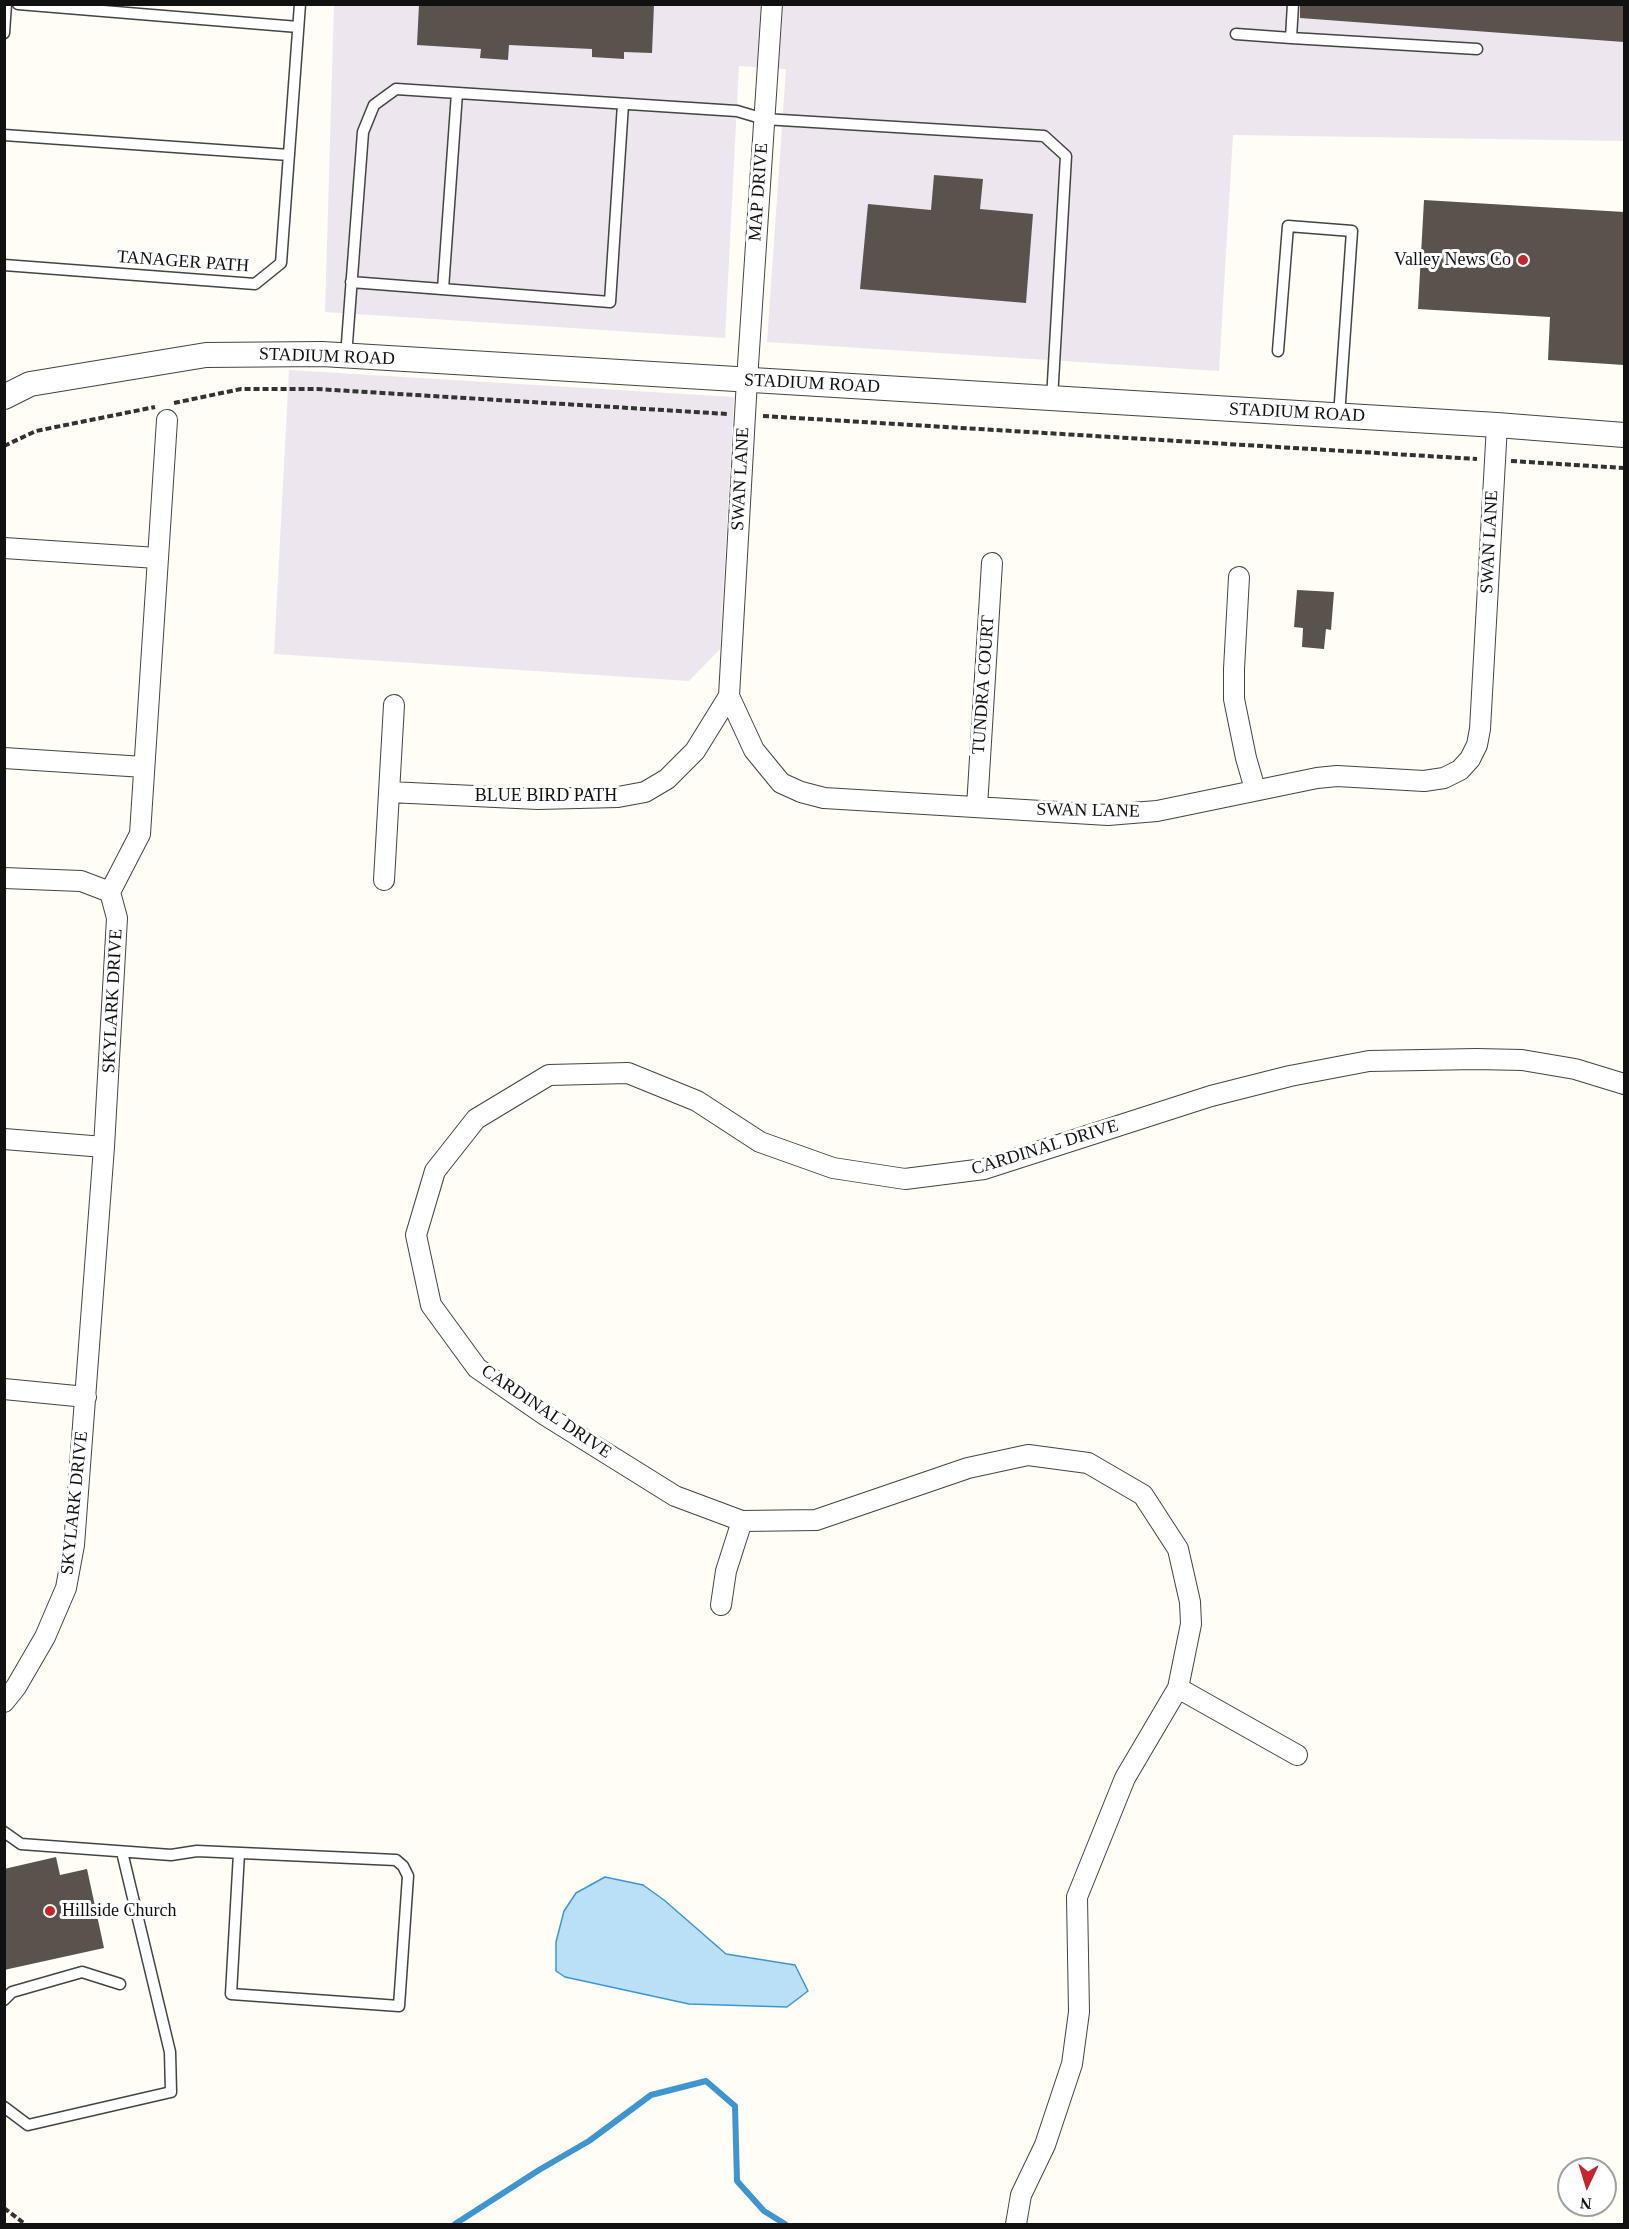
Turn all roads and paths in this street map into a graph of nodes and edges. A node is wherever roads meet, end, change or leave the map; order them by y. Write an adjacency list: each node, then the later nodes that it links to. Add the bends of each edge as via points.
1 (6, 4): 7 (lane)
2 (18, 4): 6 (lane)
3 (300, 4): 6 (lane, TANAGER PATH)
4 (772, 4): 13 (street, MAP DRIVE)
5 (1293, 4): 9 (lane)
6 (298, 27): 15 (lane, TANAGER PATH)
7 (4, 33)
8 (1236, 34): 9 (lane)
9 (1291, 38): 10 (lane)
10 (1477, 49)
11 (457, 93): 12 (lane); 17 (lane, via 396,89 374,105 363,132); 18 (lane)
12 (623, 104): 13 (lane, via 737,111); 18 (lane, via 610,302)
13 (764, 119): 21 (street, MAP DRIVE); 23 (lane, via 1044,136 1066,156)
14 (4, 135): 15 (lane)
15 (289, 155): 16 (lane, TANAGER PATH, via 280,263 255,284)
16 (4, 265)
17 (351, 282): 18 (lane); 20 (lane)
18 (443, 289)
19 (1278, 351): 26 (lane, via 1288,226 1352,231)
20 (346, 356): 21 (street, STADIUM ROAD); 22 (street, STADIUM ROAD, via 206,355 30,384)
21 (747, 380): 23 (street, STADIUM ROAD); 25 (street, SWAN LANE)
22 (4, 397)
23 (1052, 399): 26 (street, STADIUM ROAD)
24 (167, 410): 25 (path, via 241,389 317,389); 29 (path, via 36,431); 33 (street)
25 (745, 415): 30 (path); 36 (street, SWAN LANE)
26 (1339, 416): 27 (street, STADIUM ROAD)
27 (1497, 425): 28 (street, STADIUM ROAD); 30 (street, SWAN LANE)
28 (1624, 435)
29 (4, 446)
30 (1495, 460): 31 (path); 40 (street, SWAN LANE, via 1480,729 1470,759 1444,778 1424,781 1337,776)
31 (1624, 468)
32 (4, 548): 33 (street)
33 (158, 558): 39 (street)
34 (992, 562): 42 (street, TUNDRA COURT)
35 (1239, 577): 40 (street, via 1234,699)
36 (729, 696): 41 (street, BLUE BIRD PATH, via 695,751 668,779 645,792 618,798 538,799); 42 (street, SWAN LANE, via 754,750 781,783 801,792 824,798)
37 (394, 705): 41 (street)
38 (4, 758): 39 (street)
39 (144, 767): 45 (street, via 140,834)
40 (1255, 789): 42 (street, SWAN LANE, via 1131,815)
41 (389, 792): 44 (street)
42 (977, 807)
43 (4, 878): 45 (street, via 81,881)
44 (384, 880)
45 (110, 892): 48 (street, SKYLARK DRIVE, via 117,918)
46 (1624, 1084): 51 (street, CARDINAL DRIVE, via 1575,1069 1522,1060 1369,1061 1211,1096 984,1169 905,1179 832,1168 760,1142 697,1101 628,1073 549,1075 476,1119 435,1171 416,1235 430,1305 477,1368 526,1402 675,1496)
47 (4, 1139): 48 (street)
48 (104, 1147): 50 (street, SKYLARK DRIVE)
49 (4, 1389): 50 (street)
50 (86, 1397): 54 (street, SKYLARK DRIVE, via 74,1545 66,1588 45,1637)
51 (742, 1521): 52 (street, via 726,1571); 53 (street, CARDINAL DRIVE, via 816,1520 968,1468 1028,1455 1088,1463 1143,1495 1178,1548 1191,1624)
52 (721, 1605)
53 (1178, 1688): 55 (street); 64 (street, CARDINAL DRIVE, via 1125,1778 1077,1897 1079,2012 1072,2064 1044,2145 1021,2195)
54 (4, 1702)
55 (1297, 1755)
56 (4, 1832): 57 (lane, via 21,1844)
57 (122, 1852): 58 (lane, via 171,1856 197,1851); 61 (lane, via 170,2052 171,2092 28,2125)
58 (239, 1853): 58 (lane, via 396,1860 403,1866 408,1876 399,2006 231,1994)
59 (120, 1984): 60 (lane, via 82,1972 12,1992)
60 (4, 2001)
61 (4, 2107)
62 (4, 2208): 63 (path)
63 (25, 2224)
64 (1016, 2224)

